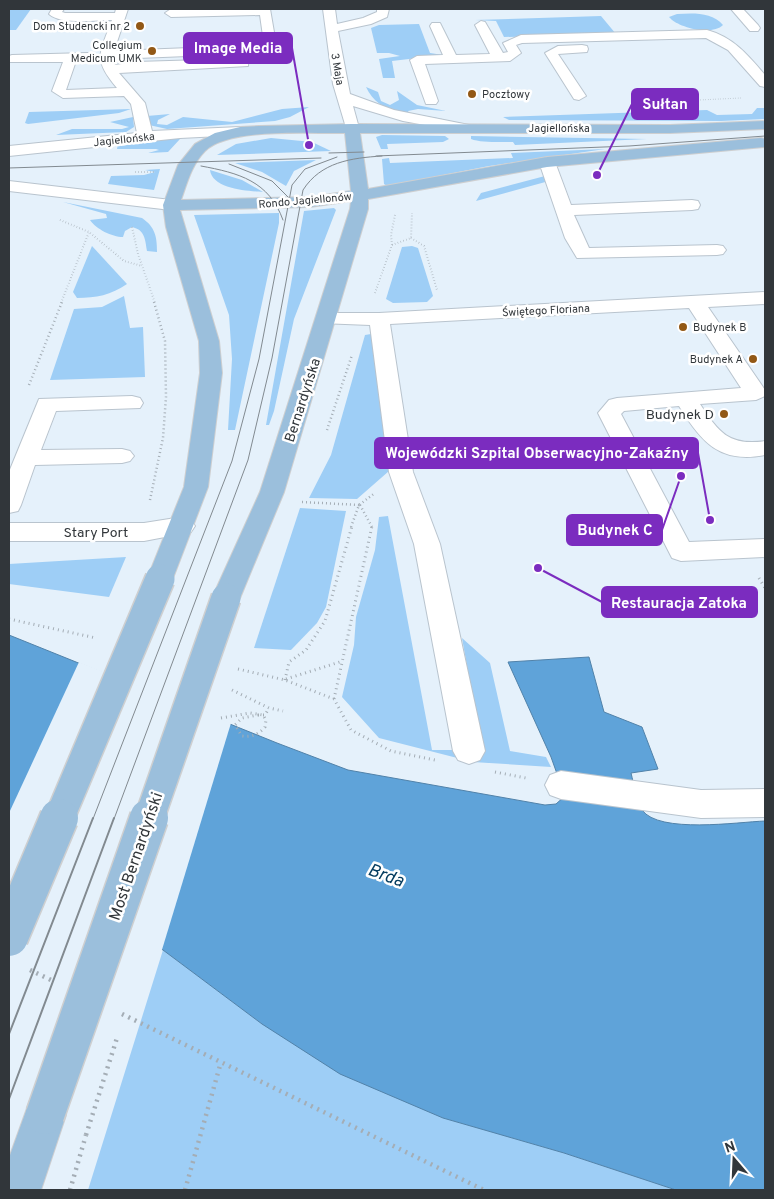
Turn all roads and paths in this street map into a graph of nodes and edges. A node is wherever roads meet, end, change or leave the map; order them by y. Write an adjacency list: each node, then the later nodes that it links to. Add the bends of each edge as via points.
1 (58, 9): 5 (street, via 55,14 64,17)
2 (329, 9): 11 (street, 3 Maja)
3 (383, 9): 11 (street, via 383,14 367,21)
4 (737, 9): 10 (street)
5 (121, 12): 19 (street)
6 (171, 12): 17 (street, via 266,10 269,38)
7 (656, 22): 12 (street)
8 (481, 25): 14 (street)
9 (436, 26): 22 (street)
10 (754, 28)
11 (332, 29): 28 (street, 3 Maja)
12 (674, 35): 13 (street); 15 (street, via 714,35 724,38)
13 (521, 39): 14 (street); 22 (street, via 509,43 515,52 510,57)
14 (490, 40): 18 (street)
15 (732, 46): 16 (street); 26 (street); 29 (street, via 553,51 551,53)
16 (707, 48)
17 (243, 50): 19 (street); 23 (street, via 243,63)
18 (497, 54)
19 (106, 56): 20 (street); 24 (street)
20 (71, 57): 21 (street); 27 (street, via 59,91 63,94)
21 (12, 59)
22 (451, 59): 30 (street, via 417,60)
23 (224, 63): 24 (street); 25 (street)
24 (109, 70): 27 (street)
25 (224, 80)
26 (765, 83)
27 (129, 91): 35 (street, via 138,103)
28 (344, 96): 32 (street, 3 Maja); 33 (street, via 388,115)
29 (580, 96)
30 (431, 101)
31 (765, 124): 33 (main road, Jagiellońska, via 670,129)
32 (352, 128): 33 (main road, Jagiellońska); 34 (main road); 40 (main road, Rondo Jagiellonów, via 359,162)
33 (464, 128)
34 (240, 130): 35 (street, Jagiellońska); 41 (main road, via 210,141 195,152 180,176)
35 (145, 136): 37 (street, Jagiellońska)
36 (765, 143): 38 (main road)
37 (9, 150)
38 (547, 162): 40 (main road); 43 (street)
39 (9, 186): 41 (street)
40 (360, 196): 41 (main road, Rondo Jagiellonów, via 278,204); 56 (main road, Bernardyńska)
41 (172, 205): 68 (main road, via 175,227 209,341 211,373 196,487)
42 (692, 205): 43 (street)
43 (564, 210): 50 (street, via 583,254)
44 (396, 212): 49 (path)
45 (55, 218): 47 (path)
46 (132, 227): 51 (path)
47 (89, 232): 52 (path, via 124,261); 58 (path)
48 (411, 238): 53 (path, via 424,246)
49 (392, 245)
50 (717, 250)
51 (138, 254)
52 (142, 266)
53 (438, 296)
54 (765, 298): 55 (street, Świętego Floriana)
55 (695, 302): 57 (street, Świętego Floriana); 59 (street)
56 (328, 319): 57 (street, Świętego Floriana); 71 (main road, Bernardyńska, via 272,492)
57 (379, 319): 80 (street, via 401,472 428,544)
58 (27, 389)
59 (761, 398): 60 (street)
60 (686, 400): 62 (street, via 708,433 720,443 739,449); 70 (street, via 617,405 609,413 681,552)
61 (132, 403): 64 (street, via 47,404)
62 (765, 448)
63 (122, 456): 64 (street)
64 (26, 458): 66 (street)
65 (294, 502): 67 (path)
66 (9, 505)
67 (359, 505): 74 (path, via 372,525); 76 (path, via 325,621 306,650 289,662)
68 (182, 526): 69 (street, Stary Port, via 144,532); 85 (main road, bridge)
69 (9, 532)
70 (765, 548)
71 (226, 598): 91 (main road, Most Bernardyński, bridge)
72 (9, 619): 73 (path)
73 (102, 640)
74 (343, 661): 76 (path); 77 (path)
75 (229, 667): 76 (path)
76 (285, 680): 77 (path)
77 (334, 699): 81 (path, via 351,730 391,752)
78 (269, 708): 79 (path, bridge, via 265,715 258,715 242,718 236,725 242,736 249,737 258,735 266,727 265,718 260,712)
79 (218, 719)
80 (469, 751)
81 (438, 761)
82 (485, 770): 83 (path)
83 (561, 785): 84 (street, via 701,804)
84 (765, 803)
85 (9, 936)
86 (27, 968): 87 (path)
87 (54, 981)
88 (117, 1011): 89 (path)
89 (221, 1062): 93 (path); 94 (path)
90 (86, 1135): 92 (path)
91 (19, 1190)
92 (70, 1190)
93 (185, 1190)
94 (484, 1190)

